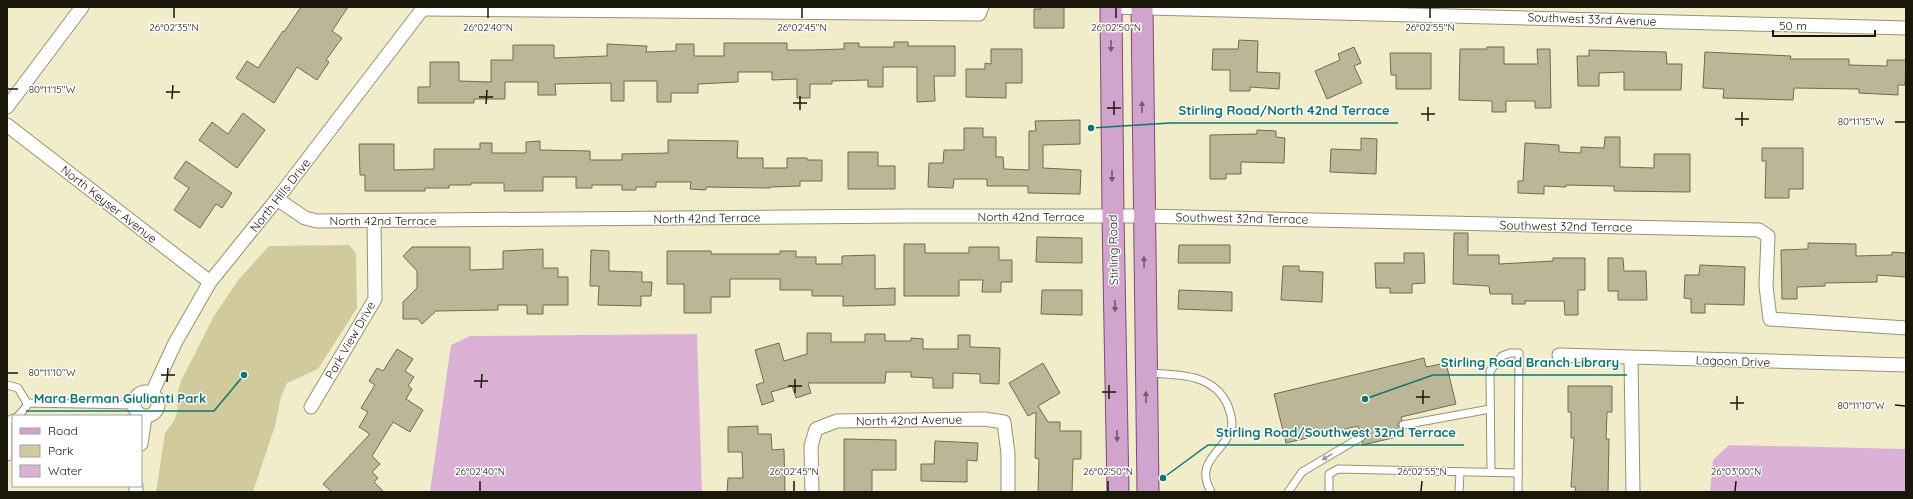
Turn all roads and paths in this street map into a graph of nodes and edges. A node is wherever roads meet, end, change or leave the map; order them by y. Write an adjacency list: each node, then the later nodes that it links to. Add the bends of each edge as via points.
1 (82, 7): 8 (street)
2 (1111, 7): 3 (street, Southwest 33rd Avenue); 11 (main road, Stirling Road, one-way to 11)
3 (1142, 7): 5 (street, Southwest 33rd Avenue); 12 (main road, one-way to 3)
4 (424, 8): 6 (street); 10 (street, North Hills Drive)
5 (1189, 8): 7 (street, Southwest 33rd Avenue)
6 (981, 10)
7 (1906, 28)
8 (7, 107)
9 (7, 125): 14 (street, North Keyser Avenue)
10 (278, 199): 13 (street, North 42nd Terrace, via 291,210 311,220); 14 (street, North Hills Drive)
11 (1113, 216): 12 (street, North 42nd Terrace); 13 (street, North 42nd Terrace); 38 (main road, Stirling Road, one-way to 38)
12 (1143, 216): 15 (street, Southwest 32nd Terrace, via 1759,230 1768,236 1766,286 1770,319); 19 (main road, one-way to 12)
13 (374, 221): 24 (street, Park View Drive, via 375,299)
14 (210, 282): 21 (street, North Hills Drive, via 175,343)
15 (1906, 328)
16 (1560, 355): 17 (street, Lagoon Drive)
17 (1631, 358): 18 (street, Lagoon Drive); 45 (street)
18 (1906, 366)
19 (1146, 373): 39 (main road, one-way to 19); 40 (lane, via 1203,380 1224,398 1231,413 1232,423 1230,432 1210,458 1206,470 1206,481)
20 (7, 385): 22 (lane, via 18,388)
21 (152, 393): 23 (street, via 140,394 134,400); 27 (street, via 158,400 158,408)
22 (27, 403): 23 (lane); 26 (lane)
23 (134, 404): 27 (street, via 136,412)
24 (311, 407)
25 (1490, 409): 29 (lane); 34 (lane); 35 (lane, via 1490,371 1502,356 1519,353)
26 (19, 415)
27 (146, 417): 31 (street)
28 (9, 420): 32 (lane)
29 (1403, 425)
30 (1361, 437): 41 (lane, one-way to 41, via 1302,472)
31 (142, 439)
32 (8, 457)
33 (1460, 472): 34 (lane); 42 (lane, via 1338,469 1329,474); 43 (lane)
34 (1490, 472): 35 (lane)
35 (1518, 473): 44 (lane)
36 (812, 492): 37 (street, North 42nd Avenue, via 811,446 816,429 837,420 984,419 1004,422 1008,454)
37 (1008, 492)
38 (1118, 492)
39 (1148, 492)
40 (1211, 492)
41 (1288, 492)
42 (1328, 492)
43 (1460, 492)
44 (1518, 492)
45 (1633, 492)

